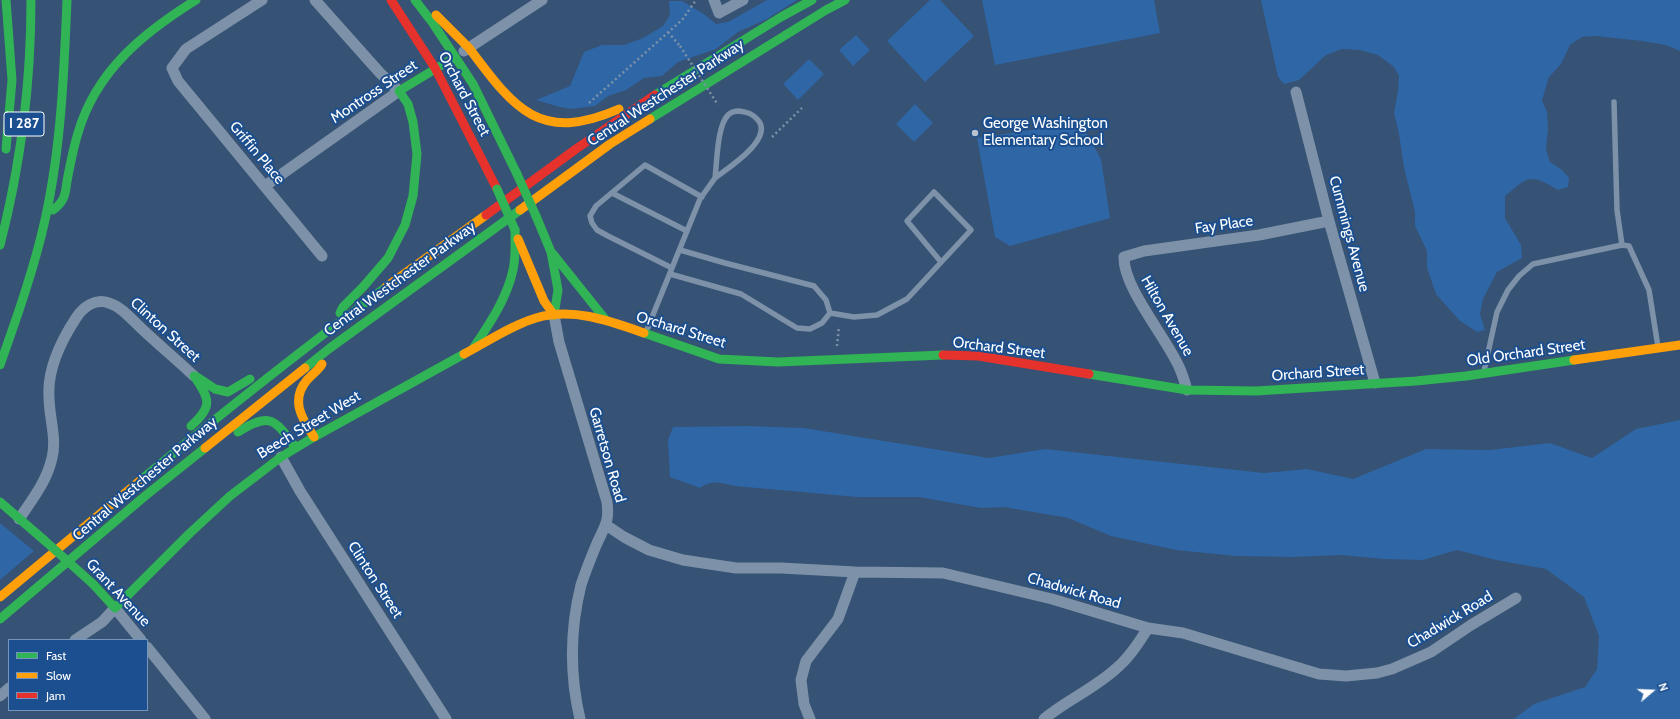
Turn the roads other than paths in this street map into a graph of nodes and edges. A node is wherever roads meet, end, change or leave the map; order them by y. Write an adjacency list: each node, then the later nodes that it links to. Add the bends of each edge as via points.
1 (6, 0): 22 (main road, via 12,80)
2 (31, 0): 31 (main road, I 287, via 24,121 14,186)
3 (67, 0): 27 (main road, I 287, via 63,93)
4 (196, 0): 27 (main road, via 163,20 135,42 104,77 79,132 62,200)
5 (262, 0): 24 (street, Griffin Place, via 186,49 172,68 178,81)
6 (315, 0): 19 (street)
7 (391, 0): 17 (main road, Orchard Street)
8 (415, 0): 16 (main road, Orchard Street)
9 (419, 0): 15 (main road)
10 (542, 0): 15 (street, Montross Street)
11 (714, 0): 12 (street, via 719,13)
12 (743, 0)
13 (812, 0): 18 (main road, Central Westchester Parkway)
14 (845, 0): 47 (main road, Central Westchester Parkway, via 610,144)
15 (469, 48): 16 (street, Montross Street); 18 (main road, via 510,99 524,111 548,121 567,124 598,119)
16 (455, 56): 17 (main road, Montross Street); 34 (main road, Orchard Street, bridge, via 476,90)
17 (436, 68): 19 (main road, Montross Street); 29 (main road, Orchard Street, bridge)
18 (692, 73): 43 (main road, Central Westchester Parkway, via 636,107 576,149)
19 (399, 91): 24 (street, Montross Street); 43 (main road, via 408,104 417,154 413,196 405,226 388,258 343,306)
20 (1296, 92): 28 (street, Cummings Avenue)
21 (1614, 102): 32 (lane, via 1617,210)
22 (5, 162)
23 (715, 178): 23 (lane, via 745,156 754,146 761,132 760,122 754,115 739,111 727,116 719,138); 26 (lane)
24 (265, 186): 35 (street, Griffin Place)
25 (612, 192): 26 (lane, via 645,165); 30 (lane); 38 (lane, via 596,206 590,216 597,230)
26 (702, 197): 30 (lane)
27 (45, 220): 49 (main road, I 287, via 23,299)
28 (1329, 222): 36 (street, Fay Place, via 1259,235 1144,251); 53 (street, Cummings Avenue)
29 (515, 230): 41 (main road, Orchard Street, via 544,301); 48 (main road, via 515,259 509,282 497,312)
30 (687, 231): 33 (lane)
31 (0, 245)
32 (1622, 245): 46 (lane, via 1630,246 1649,290); 51 (lane, via 1533,264 1519,276 1508,290 1497,312)
33 (680, 250): 38 (lane); 40 (lane, via 814,286 826,300)
34 (551, 252): 41 (main road, Orchard Street, via 558,290); 42 (main road)
35 (322, 256)
36 (1124, 257): 54 (street, Hilton Avenue, via 1124,267 1132,286 1180,369)
37 (941, 262): 37 (lane, via 971,230 934,192 907,221); 40 (lane, via 907,299 877,315 854,317)
38 (672, 268): 39 (lane)
39 (670, 274): 40 (lane, via 740,294 798,328 810,330 822,323); 44 (lane)
40 (830, 313)
41 (554, 315): 42 (main road, Orchard Street, via 579,314); 48 (main road, Beech Street West, via 536,318); 62 (street, Garretson Road, via 559,342 607,502)
42 (605, 320): 44 (main road, Orchard Street)
43 (335, 325): 50 (main road, Central Westchester Parkway)
44 (645, 334): 54 (main road, Orchard Street, via 718,358 778,362 940,355 978,356)
45 (1680, 345): 46 (main road, Old Orchard Street)
46 (1658, 347): 51 (main road, Old Orchard Street)
47 (330, 348): 55 (main road, via 321,367 306,382 298,404 302,419); 59 (main road, Central Westchester Parkway)
48 (473, 349): 55 (main road, Beech Street West)
49 (0, 365)
50 (279, 368): 52 (main road, via 258,373 228,392 215,389); 58 (main road, Central Westchester Parkway)
51 (1484, 374): 53 (main road, Old Orchard Street)
52 (194, 376): 58 (main road, via 207,396 206,412); 61 (street, Clinton Street, via 118,308 102,301 87,306 79,313 64,336 55,359 48,396 54,442 52,458 37,494)
53 (1375, 384): 54 (main road, Orchard Street, via 1256,392)
54 (1187, 390)
55 (314, 437): 56 (main road, Beech Street West)
56 (296, 448): 57 (main road, Beech Street West); 59 (main road, via 279,425 270,420 256,421 188,470)
57 (281, 457): 66 (main road, Beech Street West, via 224,502); 75 (street, Clinton Street, via 300,491)
58 (131, 489): 64 (main road, Central Westchester Parkway)
59 (145, 496): 67 (main road, Central Westchester Parkway)
60 (0, 502): 61 (main road, Grant Avenue)
61 (19, 519): 66 (main road, Grant Avenue, bridge, via 93,584)
62 (606, 525): 63 (street, Chadwick Road, via 649,550 683,560 736,568); 76 (street, Garretson Road, via 581,585 574,620 575,698)
63 (856, 572): 68 (street, Chadwick Road, via 944,573 1052,599); 77 (street, via 838,620 806,661 801,680 804,704)
64 (0, 597)
65 (1516, 598): 68 (street, Chadwick Road, via 1431,652 1377,674 1319,674 1184,633)
66 (115, 608): 69 (street, Beech Street West, via 102,622); 70 (street, Grant Avenue)
67 (0, 620)
68 (1148, 628): 78 (street, via 1137,646 1120,665)
69 (76, 639)
70 (140, 639)
71 (148, 648): 74 (street, Grant Avenue)
72 (8, 689): 73 (street)
73 (0, 696)
74 (205, 719)
75 (446, 719)
76 (580, 719)
77 (810, 719)
78 (1044, 719)

